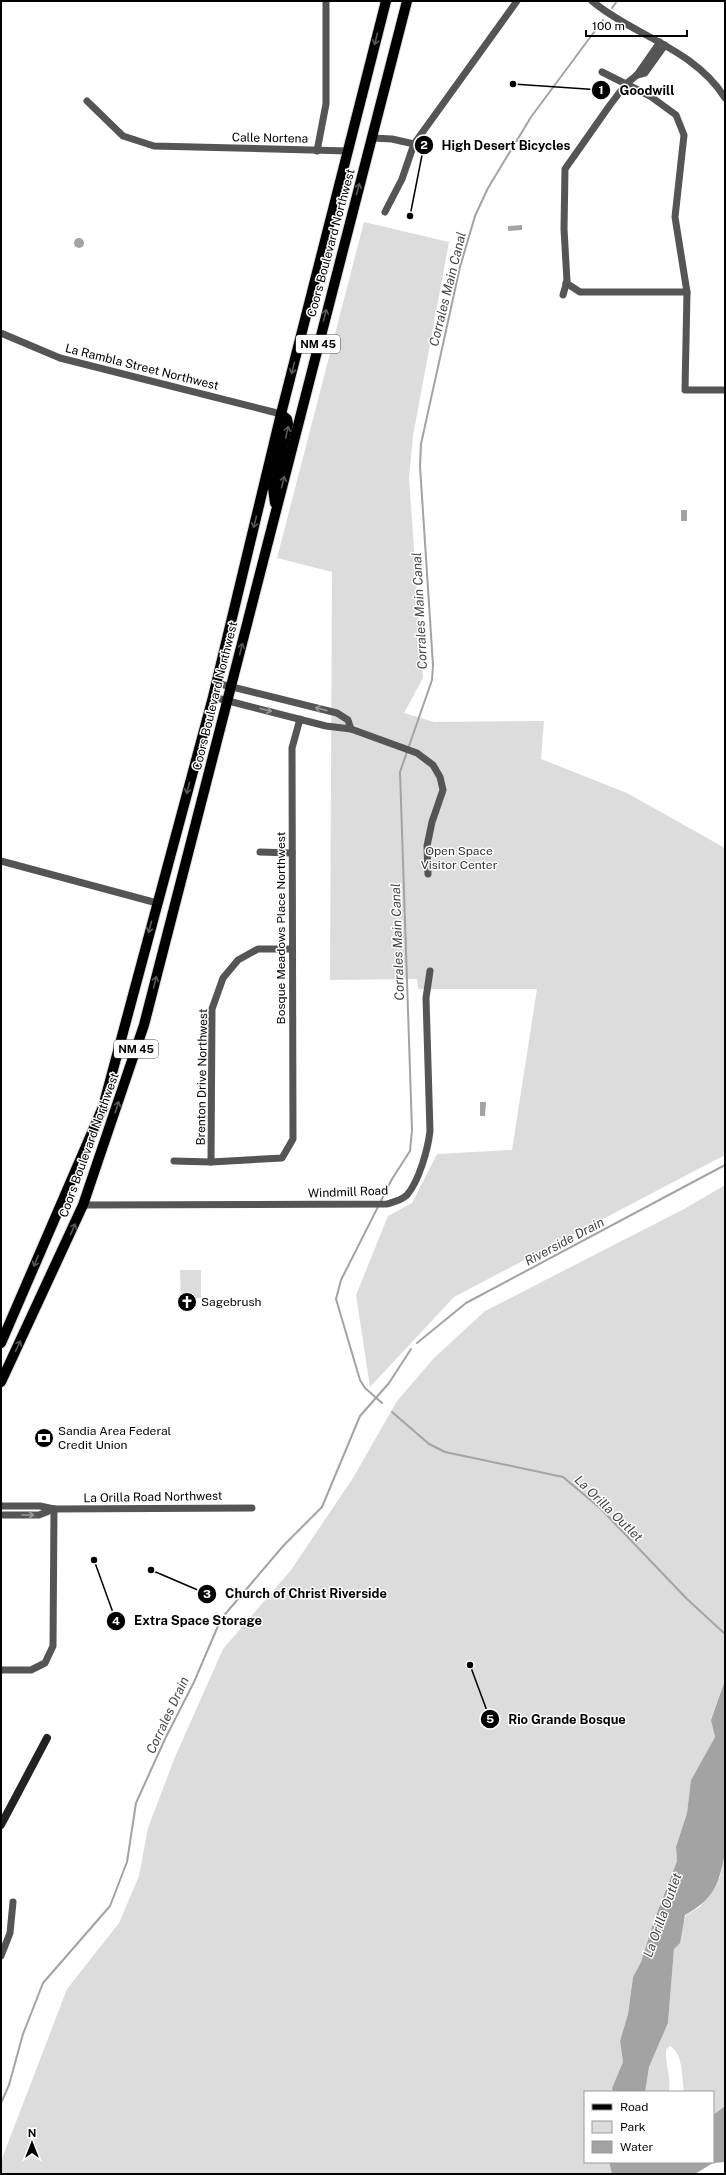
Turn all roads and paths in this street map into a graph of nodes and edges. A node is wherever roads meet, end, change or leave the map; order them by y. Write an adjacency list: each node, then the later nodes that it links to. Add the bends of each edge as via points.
1 (326, 1): 13 (street, Calle Nortena, via 326,104)
2 (386, 1): 14 (main road, Coors Boulevard Northwest / NM 45, one-way to 14)
3 (407, 1): 11 (main road, Coors Boulevard Northwest / NM 45)
4 (516, 1): 12 (street)
5 (592, 1): 6 (street, via 632,28)
6 (663, 44): 8 (street, via 648,64 645,73 637,75); 9 (street, via 706,74)
7 (602, 72): 8 (street)
8 (626, 84): 16 (street, via 565,170); 17 (street, via 650,96 676,115 684,135 675,217)
9 (725, 98)
10 (87, 101): 13 (street, Calle Nortena, via 123,136 154,146)
11 (372, 138): 12 (street); 22 (main road, Coors Boulevard Northwest / NM 45, one-way to 11)
12 (414, 144): 15 (street, via 402,179)
13 (317, 150): 14 (street)
14 (349, 151): 21 (main road, Coors Boulevard Northwest / NM 45, one-way to 21)
15 (385, 212)
16 (566, 283): 17 (street, via 580,292); 18 (street)
17 (687, 292): 20 (street, via 685,390)
18 (563, 295)
19 (1, 333): 21 (street, La Rambla Street Northwest, via 60,358)
20 (725, 390)
21 (281, 414): 22 (main road, one-way to 21, via 273,488 288,424 287,419); 23 (main road, Coors Boulevard Northwest / NM 45, one-way to 23)
22 (276, 511): 24 (main road, Coors Boulevard Northwest / NM 45, one-way to 22)
23 (216, 682): 24 (street); 25 (main road, Coors Boulevard Northwest / NM 45)
24 (231, 686): 26 (main road, Coors Boulevard Northwest / NM 45); 28 (street, one-way to 24, via 348,720 337,713)
25 (213, 697): 26 (street); 33 (main road, Coors Boulevard Northwest / NM 45, one-way to 33)
26 (228, 701): 27 (street, one-way to 27); 38 (main road, Coors Boulevard Northwest / NM 45, one-way to 26, via 144,1025)
27 (300, 719): 28 (street); 30 (street, Bosque Meadows Place Northwest, via 292,748)
28 (351, 729): 32 (street, via 417,753 433,764 440,777 443,790 427,846)
29 (260, 852): 30 (street)
30 (292, 853): 34 (street, Bosque Meadows Place Northwest)
31 (1, 861): 33 (street)
32 (428, 874)
33 (157, 903): 39 (main road, Coors Boulevard Northwest / NM 45, one-way to 39, via 102,1107)
34 (292, 949): 37 (street, Brenton Drive Northwest, via 258,949 238,960 223,978 212,1009); 37 (street, Bosque Meadows Place Northwest, via 293,1139 282,1158)
35 (430, 971): 38 (street, Windmill Road, via 426,998 430,1131 428,1150 407,1194 387,1204)
36 (174, 1162): 37 (street)
37 (211, 1162)
38 (83, 1205): 40 (main road, Coors Boulevard Northwest / NM 45, one-way to 38)
39 (1, 1343)
40 (1, 1382)
41 (1, 1506): 43 (street, La Orilla Road Northwest, via 40,1506)
42 (252, 1508): 43 (street, La Orilla Road Northwest)
43 (54, 1509): 44 (street, La Orilla Road Northwest, one-way to 43, via 39,1515); 45 (street, via 53,1646 45,1663 31,1670)
44 (1, 1515)
45 (1, 1670)
46 (47, 1738): 47 (street)
47 (3, 1815): 48 (street)
48 (1, 1825)
49 (13, 1902): 50 (street, via 10,1933)
50 (1, 1956)

